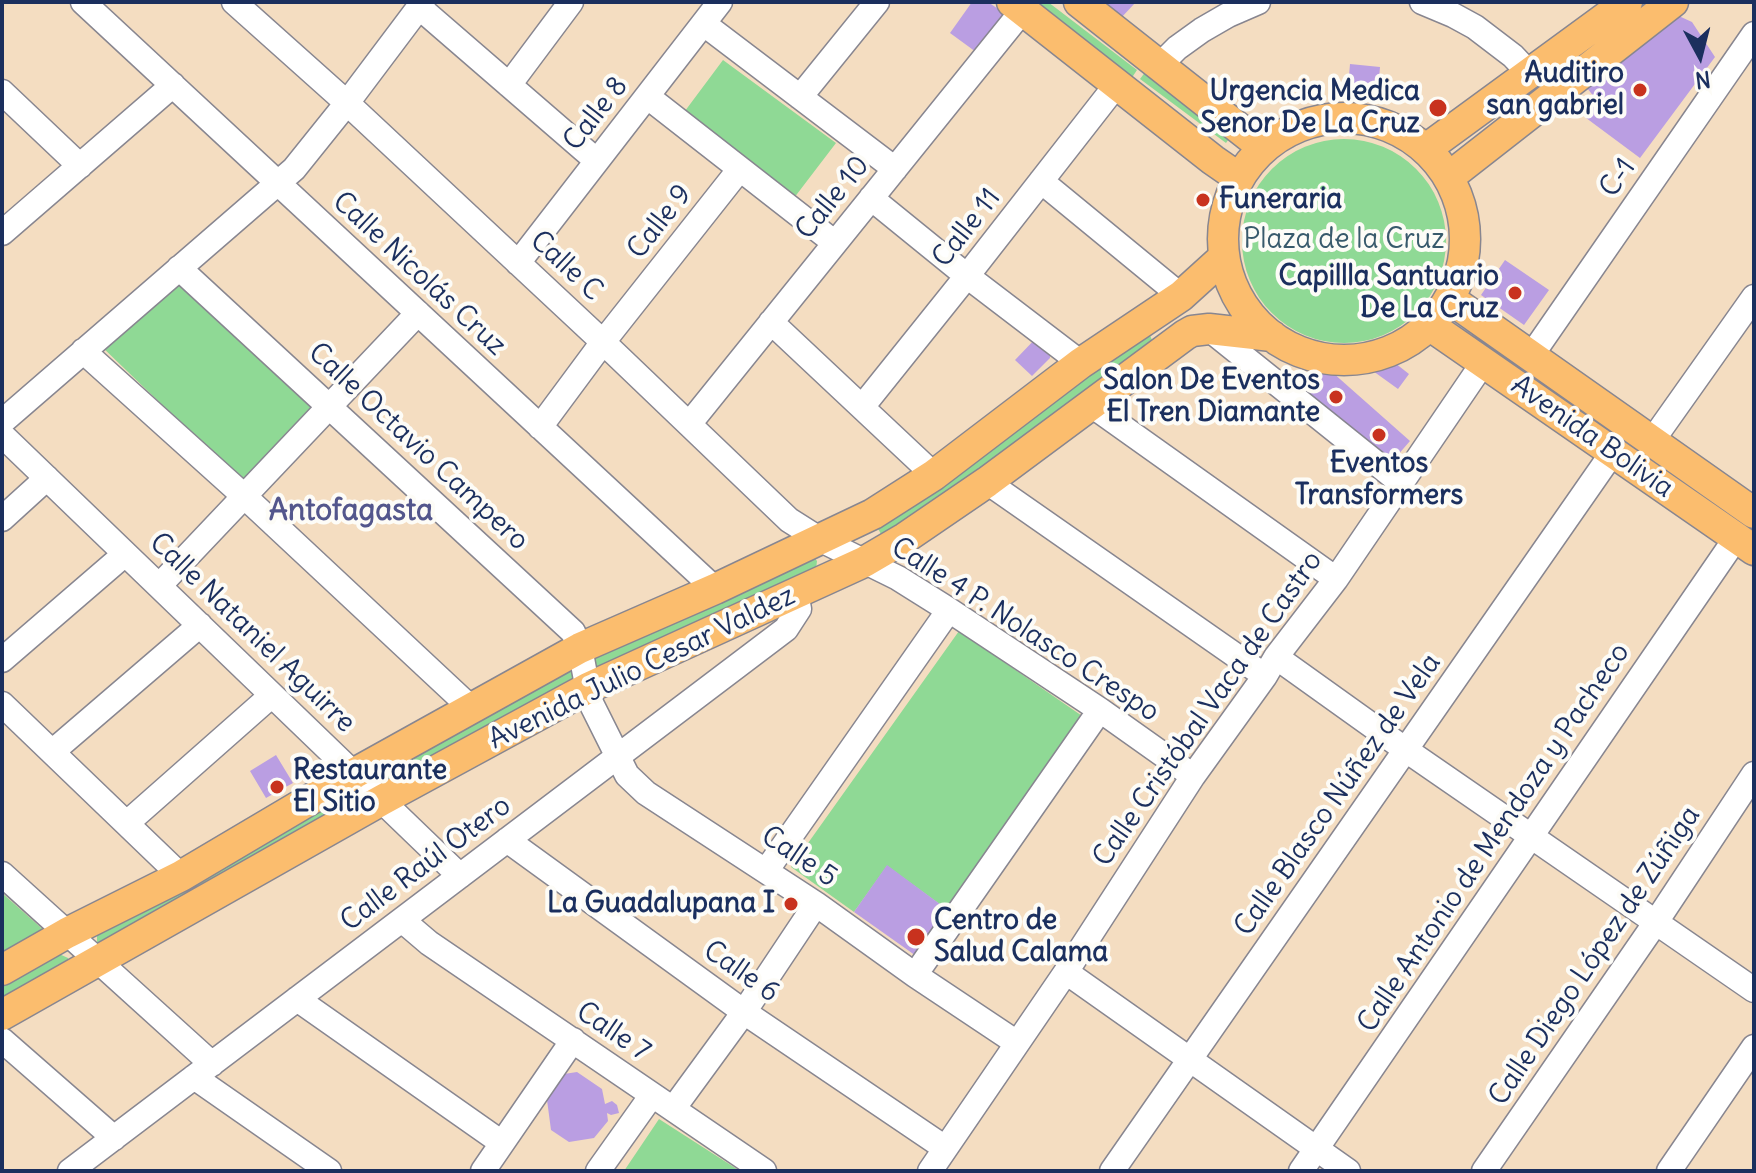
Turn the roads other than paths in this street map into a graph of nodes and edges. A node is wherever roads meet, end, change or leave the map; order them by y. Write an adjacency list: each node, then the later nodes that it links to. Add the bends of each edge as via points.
1 (83, 2): 18 (street, Calle Nicolás Cruz)
2 (571, 2): 19 (street)
3 (720, 2): 13 (street, Calle 8)
4 (877, 2): 22 (street)
5 (1079, 2): 15 (main road)
6 (1257, 2): 15 (street, via 1202,30)
7 (1627, 2): 16 (main road)
8 (1673, 2): 30 (main road)
9 (1428, 3): 16 (street, via 1475,27)
10 (421, 4): 19 (street); 23 (street)
11 (243, 5): 23 (street, Calle C)
12 (1017, 6): 17 (main road); 28 (street, Calle 10)
13 (704, 24): 21 (street, Calle 8); 22 (street)
14 (1754, 34): 52 (street, C-1)
15 (1159, 66): 24 (main road)
16 (1530, 74): 25 (main road)
17 (1117, 84): 31 (main road); 32 (street, Calle 11)
18 (173, 85): 27 (street); 33 (street, Calle Nicolás Cruz)
19 (509, 85): 26 (street)
20 (2, 92): 27 (street)
21 (648, 97): 26 (street, Calle 8); 29 (street)
22 (800, 97): 28 (street)
23 (347, 103): 33 (street); 38 (street, Calle C)
24 (1264, 148): 25 (main road, via 1302,125 1349,118 1392,127); 31 (main road)
25 (1426, 149): 30 (main road)
26 (597, 161): 38 (street, Calle 8)
27 (80, 166): 35 (street)
28 (895, 169): 34 (street, Calle 10)
29 (739, 170): 36 (street); 50 (street, Calle 9)
30 (1449, 177): 43 (main road, via 1463,211 1466,237 1463,265)
31 (1239, 178): 37 (main road, via 1225,217)
32 (1041, 181): 40 (street, Calle 11); 41 (street)
33 (277, 183): 39 (street); 44 (street, Calle Nicolás Cruz)
34 (871, 198): 36 (street, Calle 10); 40 (street)
35 (2, 233)
36 (835, 243): 45 (street, Calle 10)
37 (1224, 257): 41 (main road, Avenida Julio Cesar Valdez); 49 (main road, via 1236,294)
38 (518, 263): 50 (street, Calle C)
39 (179, 268): 51 (street); 56 (street, Calle Octavio Campero)
40 (967, 276): 53 (street); 57 (street, Calle 11)
41 (1181, 296): 53 (main road, Avenida Julio Cesar Valdez)
42 (1754, 297): 48 (street)
43 (1450, 299): 46 (main road); 52 (main road, Avenida Bolivia)
44 (418, 313): 56 (street); 60 (street, Calle Nicolás Cruz)
45 (771, 322): 57 (street); 59 (street, Calle 10)
46 (1429, 325): 49 (main road, via 1398,347 1362,358 1306,354); 54 (main road, Avenida Bolivia)
47 (1209, 329): 49 (main road, Avenida Julio Cesar Valdez); 55 (main road, Avenida Julio Cesar Valdez, via 1185,335); 67 (street)
48 (1745, 330): 62 (street)
49 (1272, 336)
50 (603, 342): 59 (street, Calle C); 60 (street, Calle 9)
51 (83, 351): 58 (street); 68 (street)
52 (1531, 356): 62 (main road, Avenida Bolivia)
53 (1081, 363): 64 (main road, Avenida Julio Cesar Valdez)
54 (1483, 363): 63 (main road, Avenida Bolivia); 67 (street, Calle Cristóbal Vaca de Castro)
55 (1090, 404): 66 (main road, Avenida Julio Cesar Valdez); 75 (street)
56 (329, 405): 68 (street); 81 (street, Calle Octavio Campero, via 573,632)
57 (862, 407): 64 (street)
58 (2, 422)
59 (690, 423): 71 (street, Calle C, via 789,520)
60 (540, 427): 77 (street, Calle Nicolás Cruz)
61 (2, 435): 65 (street, Calle Nataniel Aguirre)
62 (1652, 441): 69 (main road, Avenida Bolivia)
63 (1613, 452): 72 (main road, Avenida Bolivia); 89 (street, Calle Blasco Núñez de Vela)
64 (934, 475): 71 (main road, Avenida Julio Cesar Valdez, via 873,514)
65 (47, 478): 70 (street); 73 (street, Calle Nataniel Aguirre)
66 (987, 482): 74 (main road, Avenida Julio Cesar Valdez); 83 (street)
67 (1401, 483): 75 (street, Calle Cristóbal Vaca de Castro)
68 (244, 496): 76 (street); 87 (street)
69 (1754, 513)
70 (2, 519)
71 (819, 539): 74 (street, Calle C); 77 (main road, Avenida Julio Cesar Valdez)
72 (1745, 544): 97 (street, Calle Antonio de Mendoza y Pacheco)
73 (125, 554): 76 (street, Calle Nataniel Aguirre); 82 (street)
74 (864, 562): 78 (main road, Avenida Julio Cesar Valdez); 79 (street, Calle 4 P. Nolasco Crespo)
75 (1336, 579): 83 (street, Calle Cristóbal Vaca de Castro)
76 (159, 586): 80 (street, Calle Nataniel Aguirre)
77 (715, 589): 81 (main road, Avenida Julio Cesar Valdez)
78 (796, 593): 84 (main road, Avenida Julio Cesar Valdez); 91 (street, Calle Raúl Otero, via 799,609 786,629)
79 (949, 610): 88 (street, Calle 4 P. Nolasco Crespo); 99 (street)
80 (200, 625): 85 (street, Calle Nataniel Aguirre); 90 (street)
81 (580, 648): 84 (street, Calle Octavio Campero); 87 (main road, Avenida Julio Cesar Valdez)
82 (2, 660)
83 (1271, 666): 89 (street); 94 (street, Calle Cristóbal Vaca de Castro)
84 (588, 688): 91 (street, Calle 5); 95 (main road, Avenida Julio Cesar Valdez)
85 (272, 695): 92 (street, Calle Nataniel Aguirre); 96 (street)
86 (2, 704): 90 (street)
87 (471, 708): 92 (main road, Avenida Julio Cesar Valdez)
88 (1100, 710): 94 (street, Calle 4 P. Nolasco Crespo); 110 (street)
89 (1406, 750): 97 (street); 119 (street, Calle Blasco Núñez de Vela)
90 (52, 752): 96 (street)
91 (617, 757): 98 (street, Calle Raúl Otero); 99 (street, Calle 5, via 646,793)
92 (355, 773): 95 (street, Calle Nataniel Aguirre); 101 (main road, Avenida Julio Cesar Valdez)
93 (1754, 774): 105 (street, Calle Diego López de Zúñiga)
94 (1193, 776): 109 (street, Calle Cristóbal Vaca de Castro)
95 (382, 800): 102 (street, Calle Nataniel Aguirre); 107 (main road, Avenida Julio Cesar Valdez)
96 (127, 823): 101 (street)
97 (1532, 837): 105 (street); 126 (street, Calle Antonio de Mendoza y Pacheco)
98 (507, 840): 102 (street, Calle Raúl Otero); 113 (street, Calle 6)
99 (766, 871): 103 (street, Calle 5)
100 (2, 874): 106 (street)
101 (181, 876): 106 (main road, Avenida Julio Cesar Valdez)
102 (460, 876): 104 (street, Calle Raúl Otero)
103 (816, 904): 110 (street, Calle 5); 113 (street)
104 (402, 920): 112 (street, Calle Raúl Otero); 116 (street, Calle 7)
105 (1656, 922): 111 (street); 136 (street, Calle Diego López de Zúñiga)
106 (67, 933): 107 (street); 108 (main road, Avenida Julio Cesar Valdez)
107 (99, 962): 114 (main road, Avenida Julio Cesar Valdez); 120 (street)
108 (2, 970)
109 (1066, 972): 117 (street, Calle Cristóbal Vaca de Castro); 119 (street)
110 (915, 975): 117 (street, Calle 5)
111 (1754, 990)
112 (297, 999): 120 (street, Calle Raúl Otero); 124 (street)
113 (744, 1012): 122 (street); 125 (street, Calle 6)
114 (2, 1015)
115 (2, 1040): 123 (street)
116 (573, 1040): 121 (street, Calle 7); 124 (street)
117 (1017, 1043): 125 (street, Calle Cristóbal Vaca de Castro)
118 (1754, 1047): 137 (street)
119 (1191, 1058): 126 (street); 133 (street, Calle Blasco Núñez de Vela)
120 (203, 1070): 123 (street, Calle Raúl Otero); 128 (street)
121 (652, 1095): 122 (street, Calle 7); 130 (street)
122 (673, 1109): 131 (street, Calle 7)
123 (114, 1138): 127 (street, Calle Raúl Otero)
124 (502, 1143): 129 (street)
125 (945, 1148): 132 (street, Calle Cristóbal Vaca de Castro)
126 (1316, 1149): 134 (street, Calle Antonio de Mendoza y Pacheco); 135 (street)
127 (87, 1167)
128 (329, 1171)
129 (483, 1171)
130 (598, 1171)
131 (764, 1171)
132 (930, 1171)
133 (1112, 1171)
134 (1301, 1171)
135 (1348, 1171)
136 (1484, 1171)
137 (1669, 1171)

